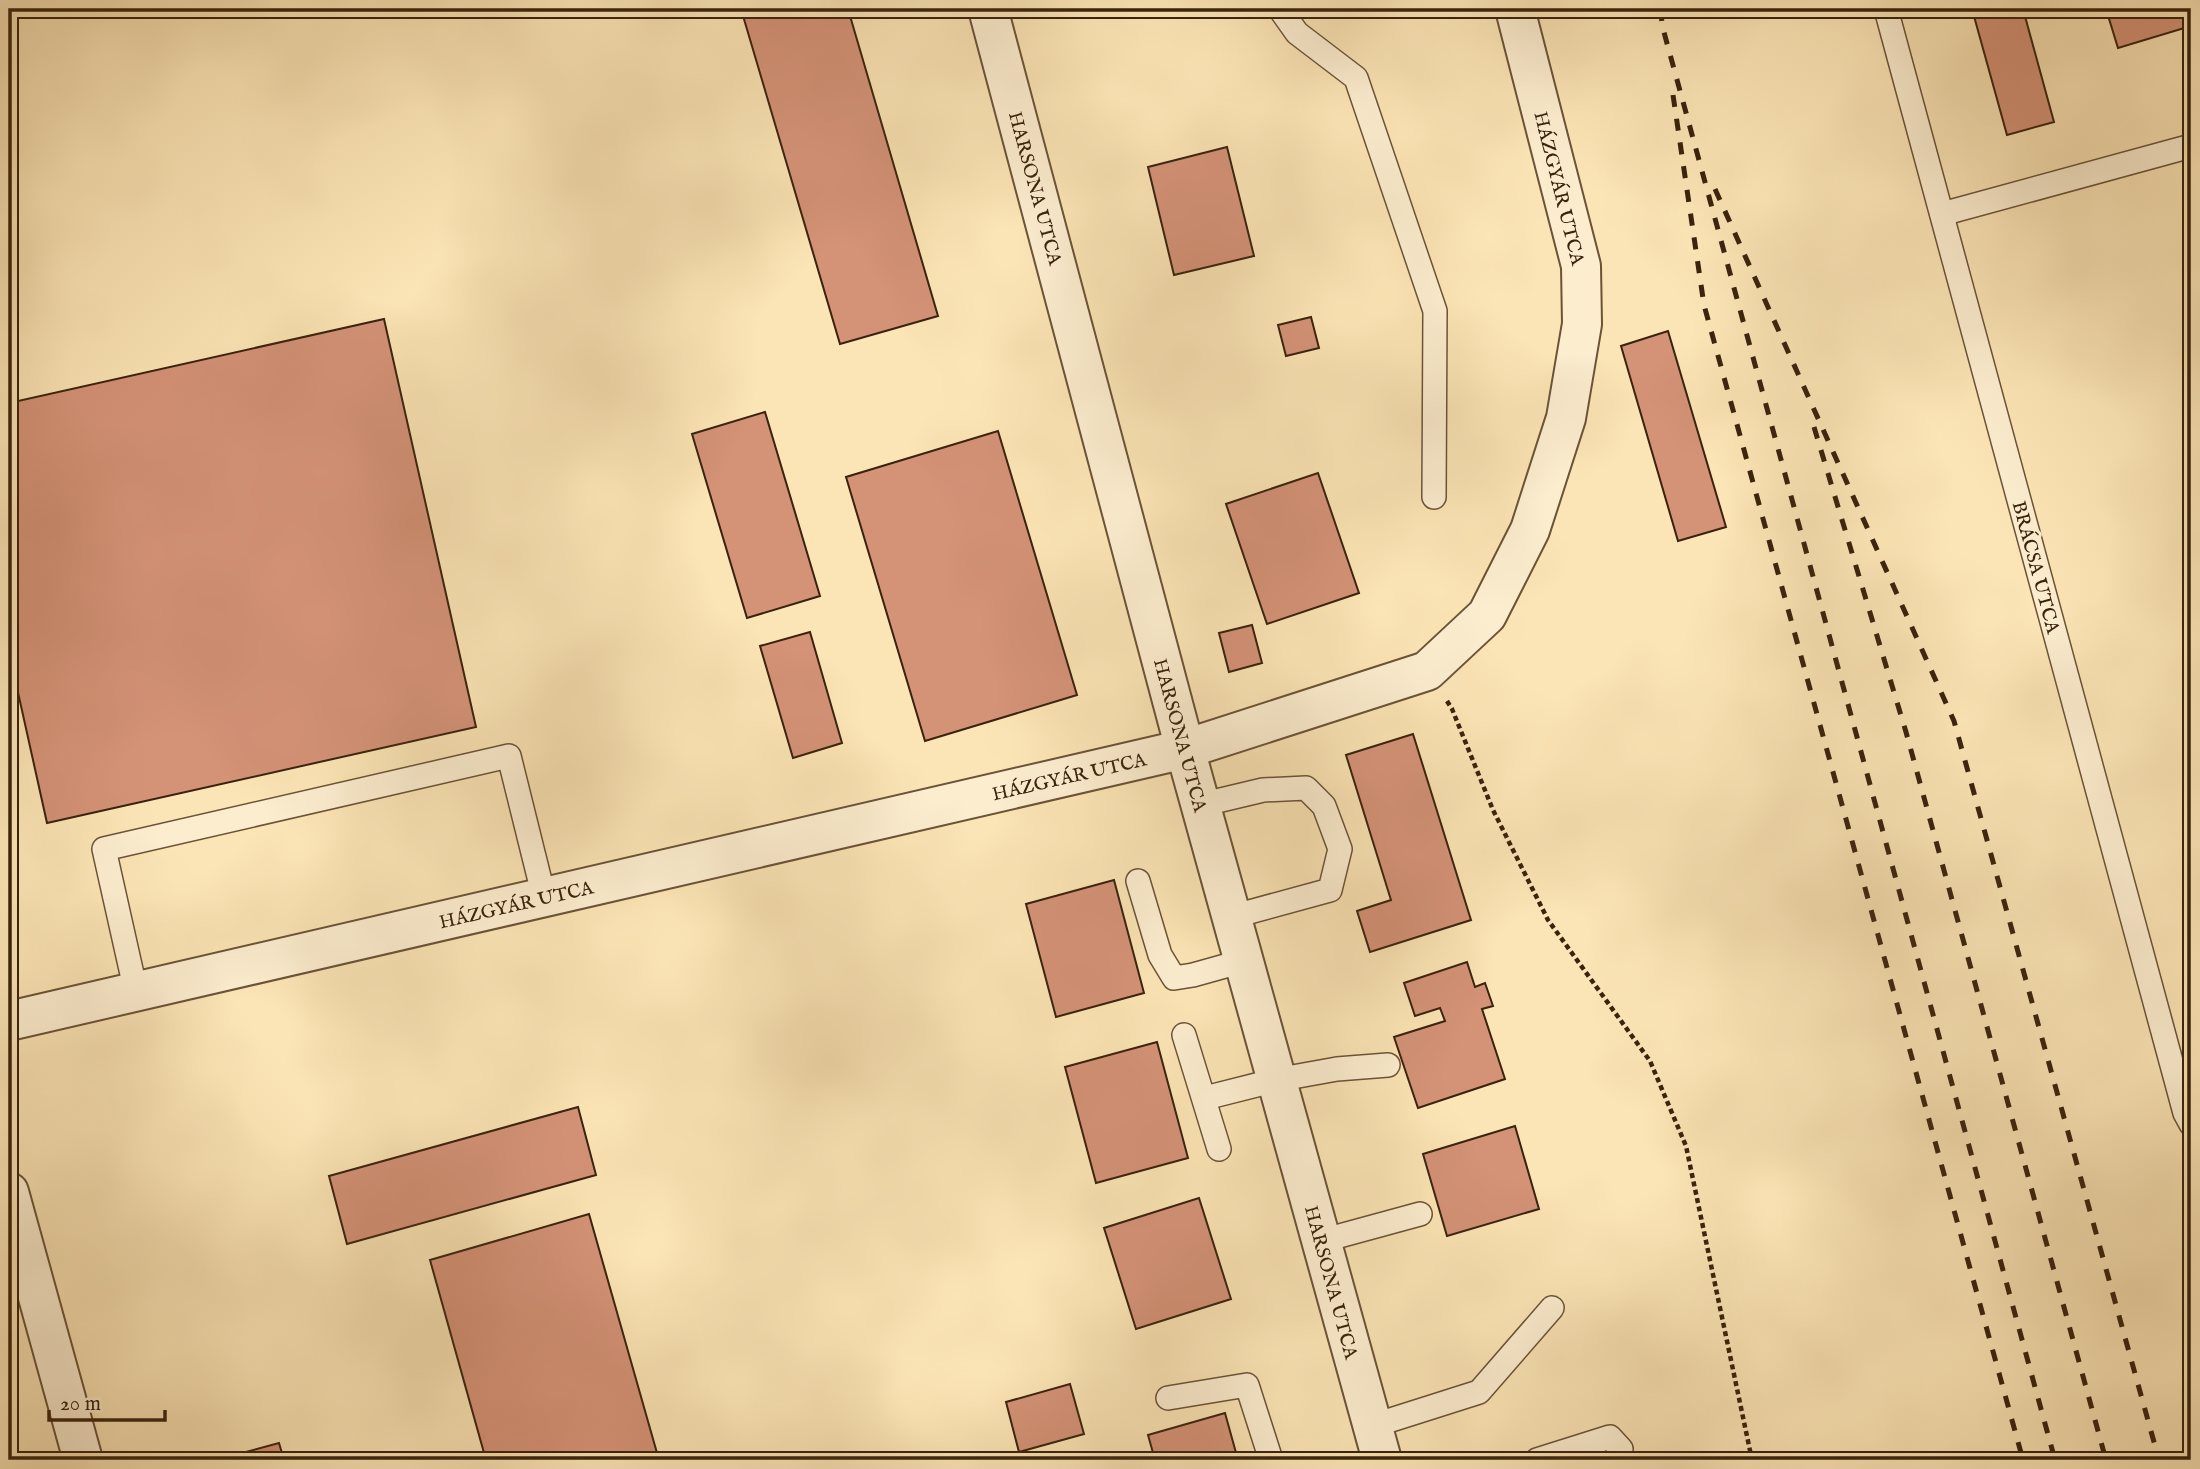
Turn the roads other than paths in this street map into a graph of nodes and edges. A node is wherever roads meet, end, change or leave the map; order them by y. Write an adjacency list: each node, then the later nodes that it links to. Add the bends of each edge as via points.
1 (988, 9): 8 (street, HARSONA UTCA)
2 (1280, 9): 7 (lane, via 1297,33 1356,78 1435,311)
3 (1515, 9): 8 (street, HÁZGYÁR UTCA, via 1581,266 1582,324 1566,418 1530,530 1487,615 1427,671)
4 (1886, 9): 6 (lane, BRÁCSA UTCA)
5 (2191, 146): 6 (lane)
6 (1942, 214): 20 (lane, BRÁCSA UTCA)
7 (1434, 496)
8 (1185, 749): 9 (street, HARSONA UTCA); 11 (street, HÁZGYÁR UTCA)
9 (1200, 805): 12 (street, HARSONA UTCA); 12 (lane, via 1262,790 1306,788 1324,806 1340,849 1330,890)
10 (1138, 881): 13 (lane, via 1160,955 1174,978)
11 (544, 897): 14 (street, HÁZGYÁR UTCA); 14 (lane, via 509,756 104,849)
12 (1231, 917): 13 (street, HARSONA UTCA)
13 (1243, 961): 18 (street, HARSONA UTCA)
14 (136, 992): 15 (street, HÁZGYÁR UTCA)
15 (9, 1021)
16 (1184, 1035): 19 (lane)
17 (1388, 1065): 18 (lane)
18 (1276, 1080): 19 (lane); 24 (street, HARSONA UTCA)
19 (1205, 1098): 21 (lane)
20 (2191, 1124)
21 (1219, 1149)
22 (9, 1192): 29 (street)
23 (1420, 1214): 24 (lane)
24 (1321, 1241): 27 (street, HARSONA UTCA)
25 (1552, 1308): 27 (lane, via 1479,1392)
26 (1168, 1398): 30 (lane, via 1247,1385)
27 (1377, 1443)
28 (1621, 1449): 31 (lane, via 1610,1437)
29 (83, 1460)
30 (1271, 1460)
31 (1537, 1460)

